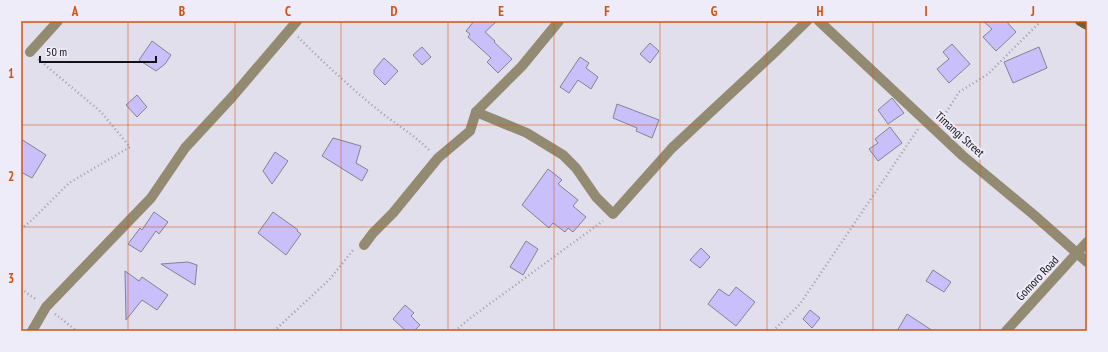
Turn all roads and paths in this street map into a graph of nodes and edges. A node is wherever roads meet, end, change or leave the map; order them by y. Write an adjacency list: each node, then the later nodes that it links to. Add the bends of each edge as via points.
1 (58, 21): 9 (street)
2 (559, 21): 10 (street, via 522,66)
3 (807, 21): 14 (street, via 672,148)
4 (819, 21): 11 (street, Timangi Street)
5 (1041, 21): 12 (path, via 988,74 959,92)
6 (1080, 21): 8 (street)
7 (293, 25): 13 (path, via 333,72); 20 (street, via 185,148 151,198 46,307)
8 (1087, 25)
9 (30, 52): 15 (path, via 101,112 130,147 69,183)
10 (476, 112): 13 (street, via 470,131); 14 (street, via 527,133 563,155)
11 (924, 120): 12 (street, Timangi Street); 23 (path, via 800,304)
12 (936, 130): 18 (street, Timangi Street)
13 (438, 158): 17 (street)
14 (613, 214): 22 (path)
15 (21, 229)
16 (1087, 242): 18 (street, Gomoro Road)
17 (364, 245): 21 (path, via 352,250 329,280)
18 (1078, 253): 19 (street, Timangi Street); 24 (street, Gomoro Road)
19 (1087, 262)
20 (32, 331)
21 (274, 331)
22 (456, 331)
23 (772, 331)
24 (1006, 331)

